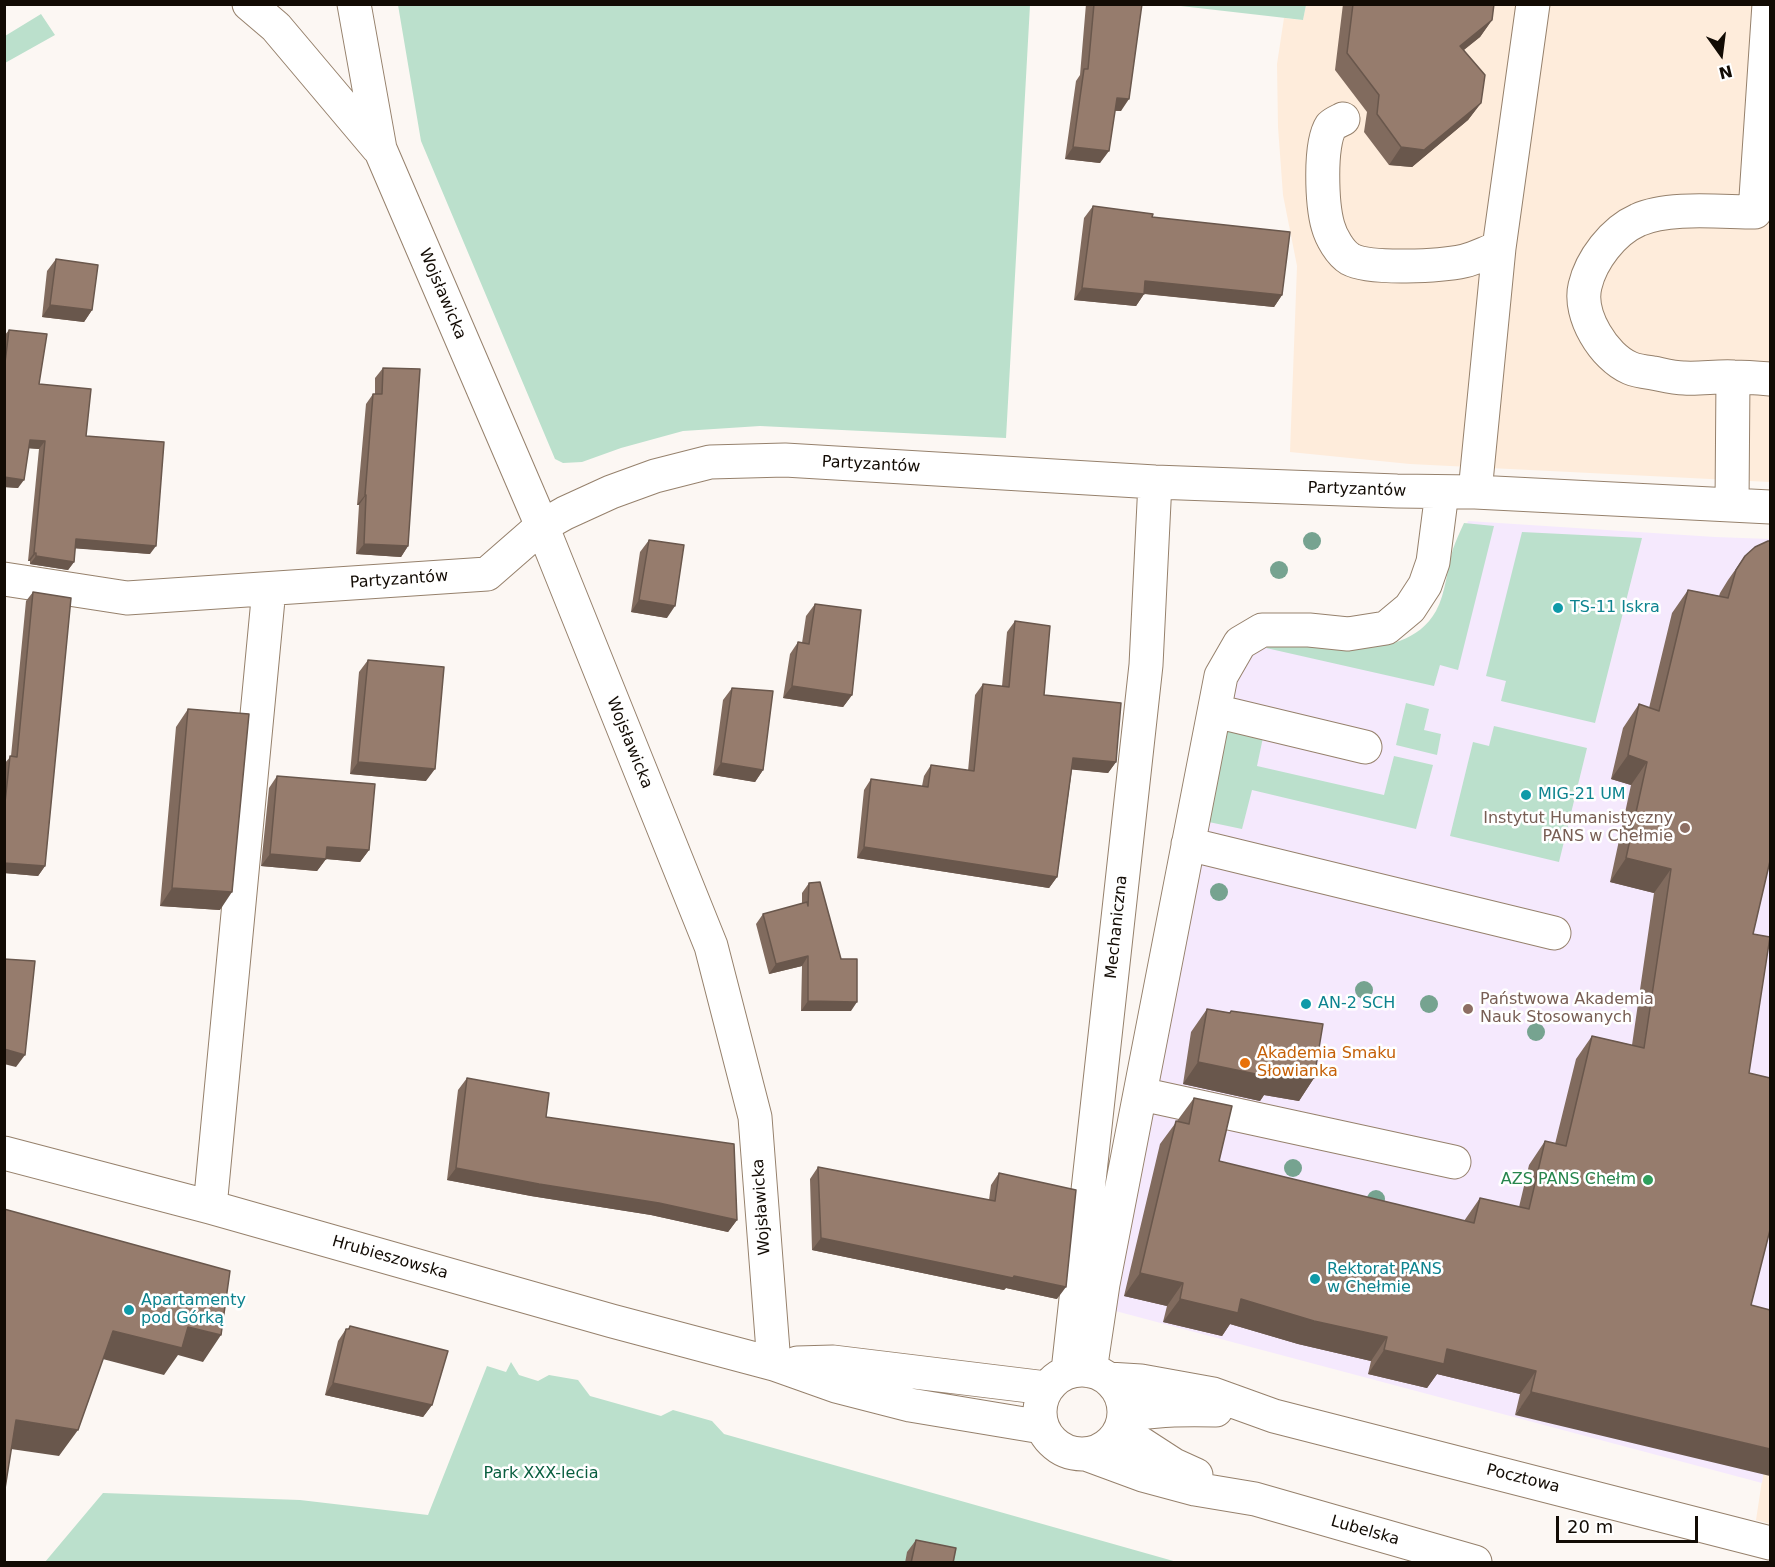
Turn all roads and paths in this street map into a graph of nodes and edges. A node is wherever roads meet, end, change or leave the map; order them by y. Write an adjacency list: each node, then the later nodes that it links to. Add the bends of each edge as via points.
1 (249, 4): 6 (street, Wojsławicka, via 276,27)
2 (354, 4): 6 (street, Wojsławicka)
3 (1533, 4): 8 (street)
4 (1769, 4): 7 (street)
5 (1343, 119): 8 (street, via 1332,124 1328,134 1323,166 1324,207 1328,228 1349,259 1365,264 1437,264 1465,260)
6 (380, 150): 16 (street, Wojsławicka)
7 (1763, 213): 9 (street, via 1695,211 1638,220 1602,251 1584,288 1586,311 1595,333 1608,352 1631,369 1683,378)
8 (1499, 248): 13 (street)
9 (1733, 376): 10 (street); 14 (street)
10 (1770, 379)
11 (1155, 482): 12 (street, Partyzantów); 16 (street, Partyzantów, via 785,460 710,462 611,492); 28 (street, Mechaniczna, via 1146,665)
12 (1442, 492): 13 (street, Partyzantów); 19 (street, via 1433,562 1425,585 1410,608 1386,628 1348,634 1262,630 1240,643 1221,676)
13 (1475, 492): 14 (street, Partyzantów)
14 (1732, 505): 15 (street, Partyzantów)
15 (1770, 507)
16 (542, 526): 18 (street, Partyzantów, via 487,574); 27 (street, Wojsławicka, via 711,946 755,1117)
17 (4, 579): 18 (street, Partyzantów, via 127,598)
18 (269, 589): 26 (street)
19 (1215, 711): 20 (street); 21 (street)
20 (1365, 747)
21 (1188, 844): 22 (street); 23 (street)
22 (1554, 933)
23 (1141, 1094): 25 (street); 28 (street, via 1104,1284)
24 (4, 1153): 26 (street, Hrubieszowska)
25 (1454, 1162)
26 (210, 1207): 27 (street, Hrubieszowska)
27 (774, 1364): 28 (street, via 833,1362); 31 (street, via 836,1386 910,1405)
28 (1078, 1377): 29 (street, via 1141,1381 1213,1394); 30 (street, via 1117,1389 1123,1402); 31 (street, via 1041,1400)
29 (1274, 1416): 30 (street, via 1189,1409 1146,1411); 34 (street, Pocztowa)
30 (1122, 1423): 32 (street, via 1111,1441); 33 (street, via 1174,1465)
31 (1042, 1427): 32 (street, via 1060,1448)
32 (1086, 1454): 33 (street, via 1143,1475)
33 (1255, 1500): 35 (street, Lubelska)
34 (1770, 1543)
35 (1475, 1563)

